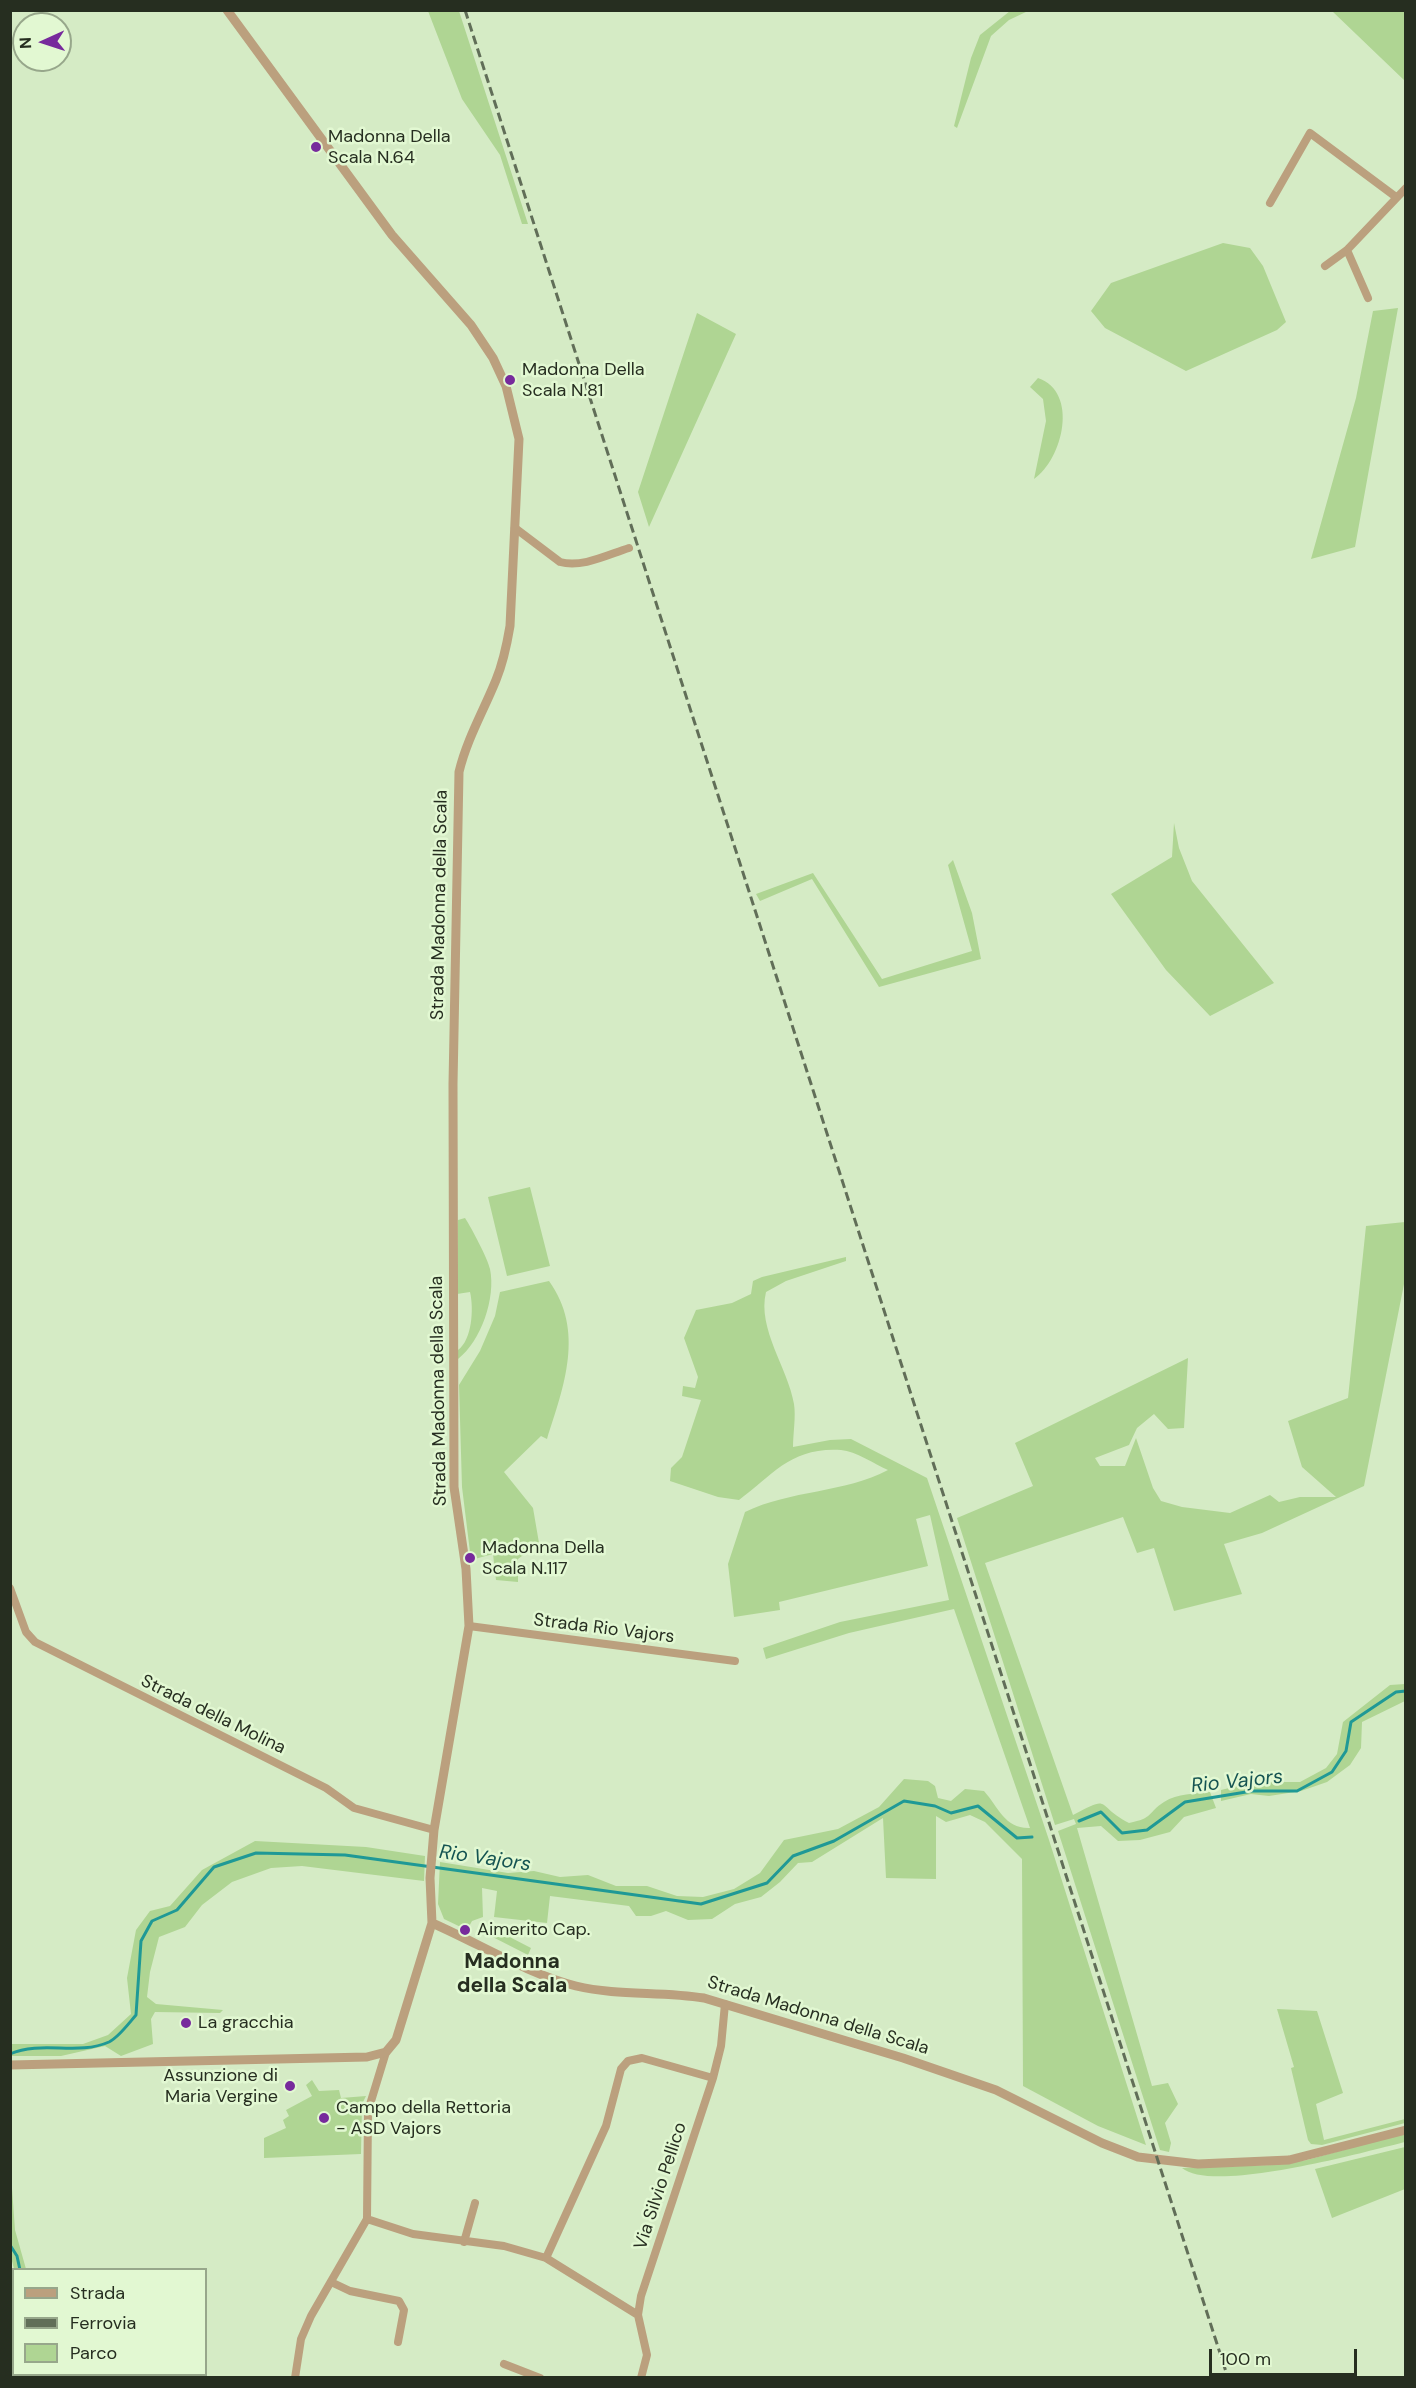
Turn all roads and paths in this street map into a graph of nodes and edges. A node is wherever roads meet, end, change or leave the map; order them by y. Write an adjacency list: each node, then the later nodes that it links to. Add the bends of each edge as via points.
1 (227, 10): 8 (street, Strada Madonna della Scala, via 379,217 471,326 493,358 506,387 519,439)
2 (1406, 188): 3 (street)
3 (1395, 197): 4 (street, via 1310,133); 5 (street)
4 (1270, 203)
5 (1347, 250): 6 (street); 7 (street)
6 (1325, 266)
7 (1368, 298)
8 (515, 528): 9 (street, via 560,562 569,564); 11 (street, Strada Madonna della Scala, via 506,650 465,748 459,772 453,1084 454,1478)
9 (629, 548)
10 (10, 1588): 13 (street, Strada della Molina, via 26,1632 35,1642 326,1788 354,1808)
11 (469, 1626): 12 (street, Strada Rio Vajors); 13 (street, Strada Madonna della Scala)
12 (735, 1661)
13 (434, 1830): 14 (street, Strada Madonna della Scala)
14 (432, 1923): 15 (street, Strada Madonna della Scala, via 576,1986 622,1993 681,1994); 16 (street, via 396,2040)
15 (725, 2004): 18 (street, Via Silvio Pellico, via 722,2046); 19 (street, Strada Madonna della Scala, via 996,2090 1138,2157 1198,2164 1289,2160)
16 (387, 2052): 17 (street, via 367,2057); 21 (street, via 368,2111)
17 (10, 2065)
18 (713, 2078): 23 (street, via 642,2058 628,2061 621,2069 606,2126); 25 (street, Via Silvio Pellico)
19 (1406, 2130)
20 (475, 2203): 22 (street)
21 (367, 2219): 22 (street, via 413,2234); 24 (street)
22 (464, 2242): 23 (street, via 504,2246)
23 (546, 2258): 25 (street)
24 (331, 2282): 26 (street, via 350,2291 399,2301 404,2310); 28 (street, via 301,2339)
25 (638, 2315): 30 (street, Via Silvio Pellico, via 647,2355)
26 (398, 2343)
27 (504, 2364): 29 (street)
28 (295, 2378)
29 (540, 2378)
30 (641, 2378)

